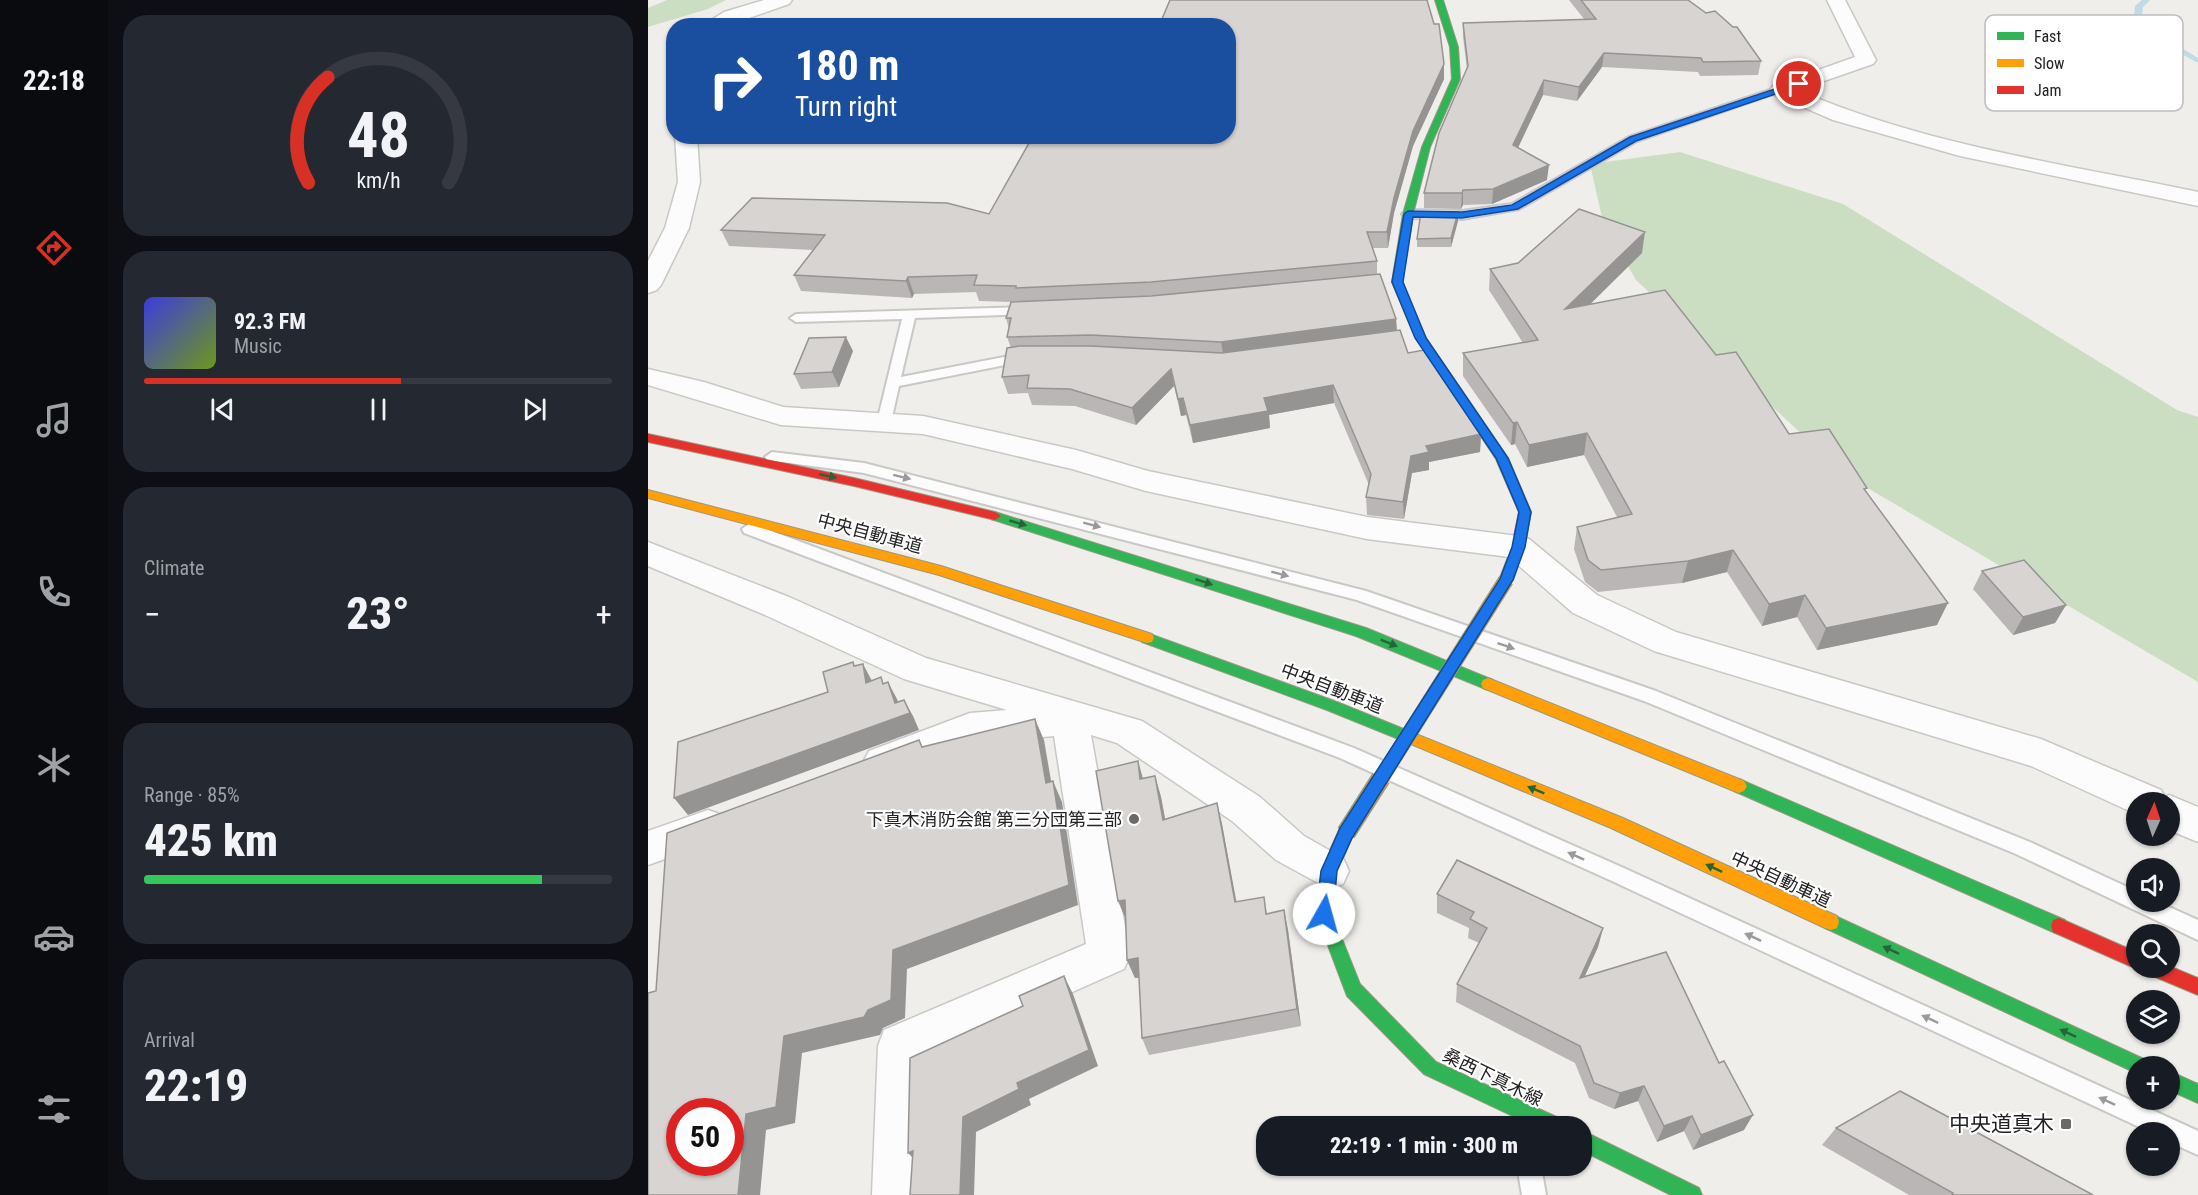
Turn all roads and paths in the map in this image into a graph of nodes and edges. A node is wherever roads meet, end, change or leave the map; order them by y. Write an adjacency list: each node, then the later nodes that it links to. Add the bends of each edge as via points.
1 (783, 0): 4 (street)
2 (1439, 0): 8 (main road, 桑西下真木線, via 1454,47 1456,80 1426,147)
3 (1836, 0): 5 (street, via 1866,60)
4 (727, 18)
5 (1780, 90): 7 (street, via 1840,116 1968,151); 8 (lane, via 1633,139 1515,207 1462,215)
6 (687, 144): 9 (street, via 689,182 678,228)
7 (2198, 199)
8 (1408, 214): 20 (main road, 桑西下真木線, via 1392,283 1416,339 1502,458 1525,512)
9 (648, 285)
10 (1037, 310): 11 (lane)
11 (909, 316): 12 (lane); 15 (lane)
12 (796, 318)
13 (1036, 357): 15 (lane)
14 (648, 377): 16 (street, via 694,387 781,416)
15 (893, 383): 16 (lane)
16 (884, 423): 20 (street, via 923,425 1004,442 1146,481 1367,528)
17 (648, 438): 18 (main road)
18 (699, 448): 30 (lane, one-way to 30, via 864,468 1360,595 1650,696 2023,848); 33 (main road, one-way to 33, via 1018,522 1361,632 1812,816)
19 (654, 495): 36 (main road, 中央自動車道, one-way to 19, via 1617,823 1332,706 1125,630 941,570); 40 (lane, one-way to 19, via 1347,753)
20 (1518, 547): 24 (street, via 1585,604 1666,642 2041,754); 29 (main road, 桑西下真木線, bridge, via 1506,580 1346,833)
21 (648, 553): 22 (street, via 916,669)
22 (1079, 719): 23 (street, via 970,728); 29 (street, via 1130,732 1246,809 1290,848); 43 (street, via 1109,955 900,1046)
23 (846, 776)
24 (2126, 792)
25 (743, 814): 28 (street)
26 (2180, 817): 27 (street)
27 (2198, 825)
28 (648, 848)
29 (1329, 871): 39 (main road, 桑西下真木線, via 1324,914 1353,990 1430,1068)
30 (2126, 896)
31 (2160, 912): 32 (lane)
32 (2198, 930)
33 (2126, 956)
34 (2177, 978): 35 (main road)
35 (2198, 987)
36 (2126, 1059)
37 (2180, 1085): 38 (main road)
38 (2198, 1094)
39 (1516, 1116)
40 (2198, 1143)
41 (1592, 1145): 45 (main road)
42 (1531, 1176): 44 (lane)
43 (896, 1195)
44 (1534, 1195)
45 (1692, 1195)

